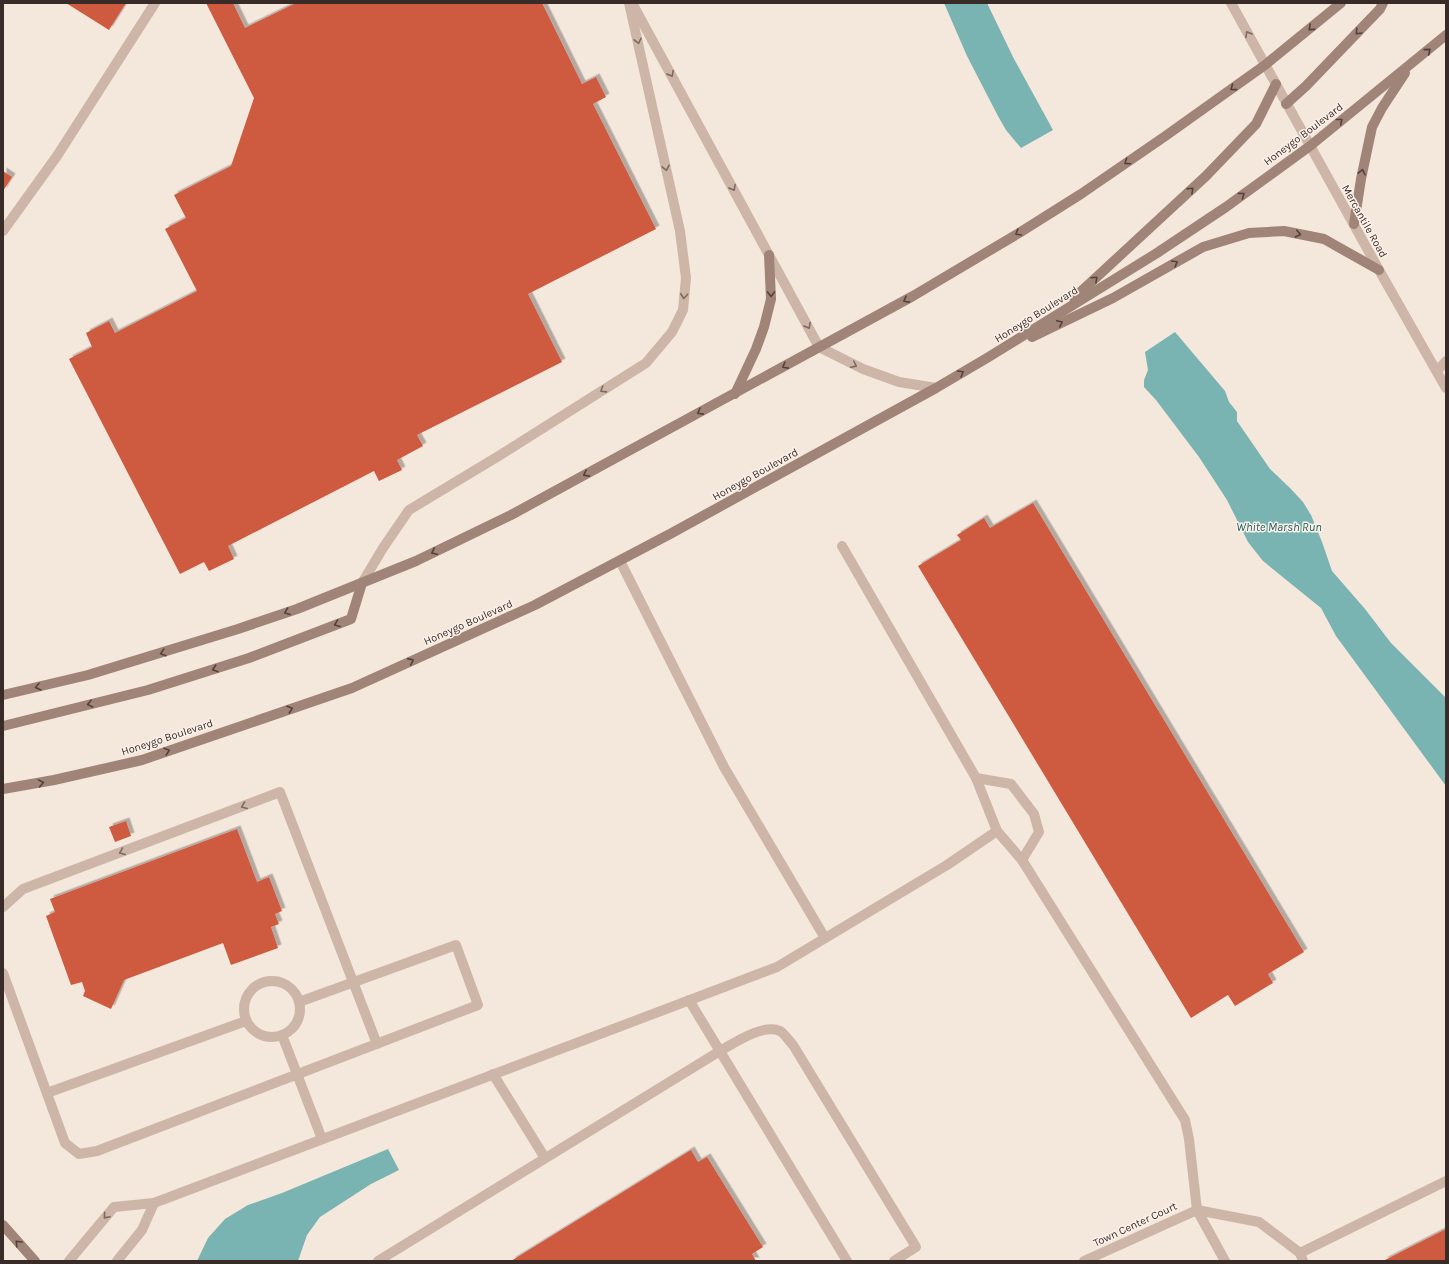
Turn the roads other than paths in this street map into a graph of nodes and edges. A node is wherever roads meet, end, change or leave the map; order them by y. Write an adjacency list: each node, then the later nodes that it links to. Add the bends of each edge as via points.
1 (155, 3): 13 (street, via 57,156)
2 (631, 3): 14 (street, one-way to 14); 26 (street, one-way to 26, via 680,231 686,278 683,310 672,332 646,363 409,510 382,548)
3 (1231, 3): 7 (street, Mercantile Road, one-way to 3)
4 (1341, 3): 7 (main road, one-way to 7)
5 (1384, 3): 10 (main road, one-way to 10)
6 (1446, 36): 8 (main road, Honeygo Boulevard, one-way to 6)
7 (1265, 65): 9 (street, Mercantile Road); 17 (main road, one-way to 17, via 1081,194 913,296)
8 (1409, 66): 11 (main road, Honeygo Boulevard, one-way to 8); 12 (main road, one-way to 8, via 1372,127)
9 (1276, 84): 10 (street, Mercantile Road); 16 (main road, one-way to 9, via 1206,176 1256,124)
10 (1286, 104): 11 (street, Mercantile Road)
11 (1310, 146): 12 (street, Mercantile Road); 16 (main road, Honeygo Boulevard, one-way to 11, via 1157,253)
12 (1354, 224): 15 (street, Mercantile Road)
13 (3, 231)
14 (769, 255): 17 (street, one-way to 17); 23 (main road, one-way to 23, via 771,299 756,349)
15 (1379, 270): 18 (main road, one-way to 15, via 1113,298 1203,247 1249,233 1284,231 1324,239); 20 (street, Mercantile Road)
16 (1056, 315): 18 (main road, Honeygo Boulevard)
17 (819, 347): 21 (street, one-way to 21, via 863,369 899,382); 23 (main road, one-way to 23)
18 (987, 358): 21 (main road, Honeygo Boulevard, one-way to 18)
19 (1446, 361): 20 (street)
20 (1437, 372): 22 (street, Mercantile Road)
21 (936, 388): 25 (main road, Honeygo Boulevard)
22 (1446, 388)
23 (735, 394): 26 (main road, one-way to 26, via 510,515)
24 (842, 546): 29 (street)
25 (620, 561): 30 (main road, Honeygo Boulevard, one-way to 25, via 142,760 352,688 535,605); 34 (street, via 724,767)
26 (362, 583): 27 (main road, one-way to 27, via 238,629 88,675); 28 (main road, one-way to 28, via 351,619 249,658 155,688)
27 (3, 695)
28 (3, 726)
29 (976, 778): 31 (street); 32 (street, via 1011,784 1034,814 1039,832)
30 (3, 789)
31 (997, 831): 32 (street); 34 (street, via 947,865)
32 (1022, 860): 50 (street, via 1185,1120)
33 (3, 907): 36 (street, one-way to 33, via 280,792 23,889)
34 (825, 938): 37 (street, via 777,967)
35 (3, 973): 45 (street)
36 (353, 982): 38 (street); 41 (street); 41 (street, via 456,945 478,1005)
37 (689, 1000): 42 (street); 44 (street)
38 (299, 1002): 39 (street, via 288,986 280,982 262,983 254,988 246,999); 40 (street, via 299,1018 290,1031)
39 (246, 1021): 40 (street, via 258,1034 266,1037); 45 (street)
40 (282, 1036): 43 (street)
41 (377, 1044): 43 (street)
42 (720, 1051): 47 (street); 57 (street); 58 (street, via 765,1029 780,1031 793,1045 916,1247)
43 (298, 1074): 45 (street, via 97,1151 79,1154 65,1143); 46 (street)
44 (493, 1074): 46 (street); 47 (street)
45 (47, 1093)
46 (322, 1139): 49 (street)
47 (545, 1158): 56 (street)
48 (1446, 1181): 52 (street)
49 (154, 1203): 54 (street, one-way to 54, via 114,1207); 55 (street, via 142,1230)
50 (1197, 1210): 52 (street, via 1259,1222); 59 (street, Town Center Court); 60 (street)
51 (3, 1225): 53 (main road, one-way to 51)
52 (1301, 1257)
53 (35, 1261)
54 (69, 1261)
55 (117, 1261)
56 (378, 1261)
57 (847, 1261)
58 (894, 1261)
59 (1084, 1261)
60 (1225, 1261)

